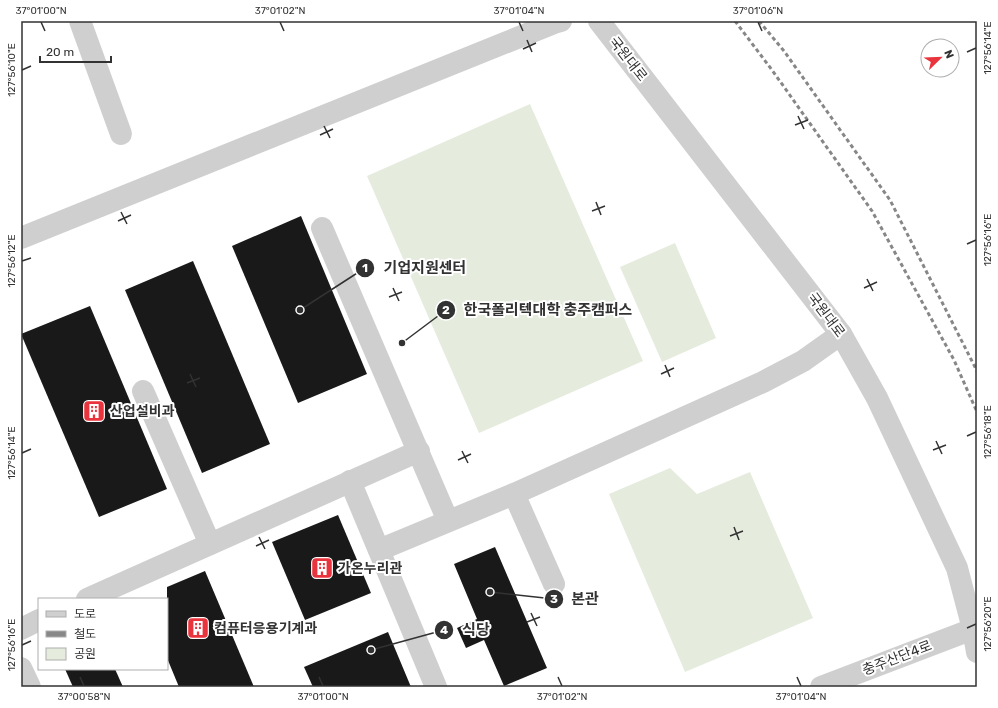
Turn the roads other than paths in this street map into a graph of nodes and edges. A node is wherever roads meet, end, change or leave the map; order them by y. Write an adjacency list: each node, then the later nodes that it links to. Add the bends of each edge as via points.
1 (80, 21): 4 (street)
2 (561, 21): 6 (street)
3 (599, 21): 7 (street, 국원대로)
4 (121, 134)
5 (322, 228): 9 (street)
6 (21, 238)
7 (841, 334): 11 (street, via 802,361 762,382); 19 (street, 국원대로, via 877,398 957,568)
8 (143, 391): 13 (street)
9 (419, 451): 10 (street); 12 (street)
10 (350, 481): 13 (street); 14 (street)
11 (514, 494): 12 (street); 15 (street)
12 (448, 521): 14 (street)
13 (210, 544): 16 (street)
14 (379, 550): 23 (street)
15 (554, 584)
16 (89, 598)
17 (38, 620): 18 (street)
18 (21, 628)
19 (973, 629): 20 (street, 국원대로); 24 (street, 충주산단4로)
20 (977, 652)
21 (21, 668): 22 (street)
22 (30, 687)
23 (436, 687)
24 (821, 687)

